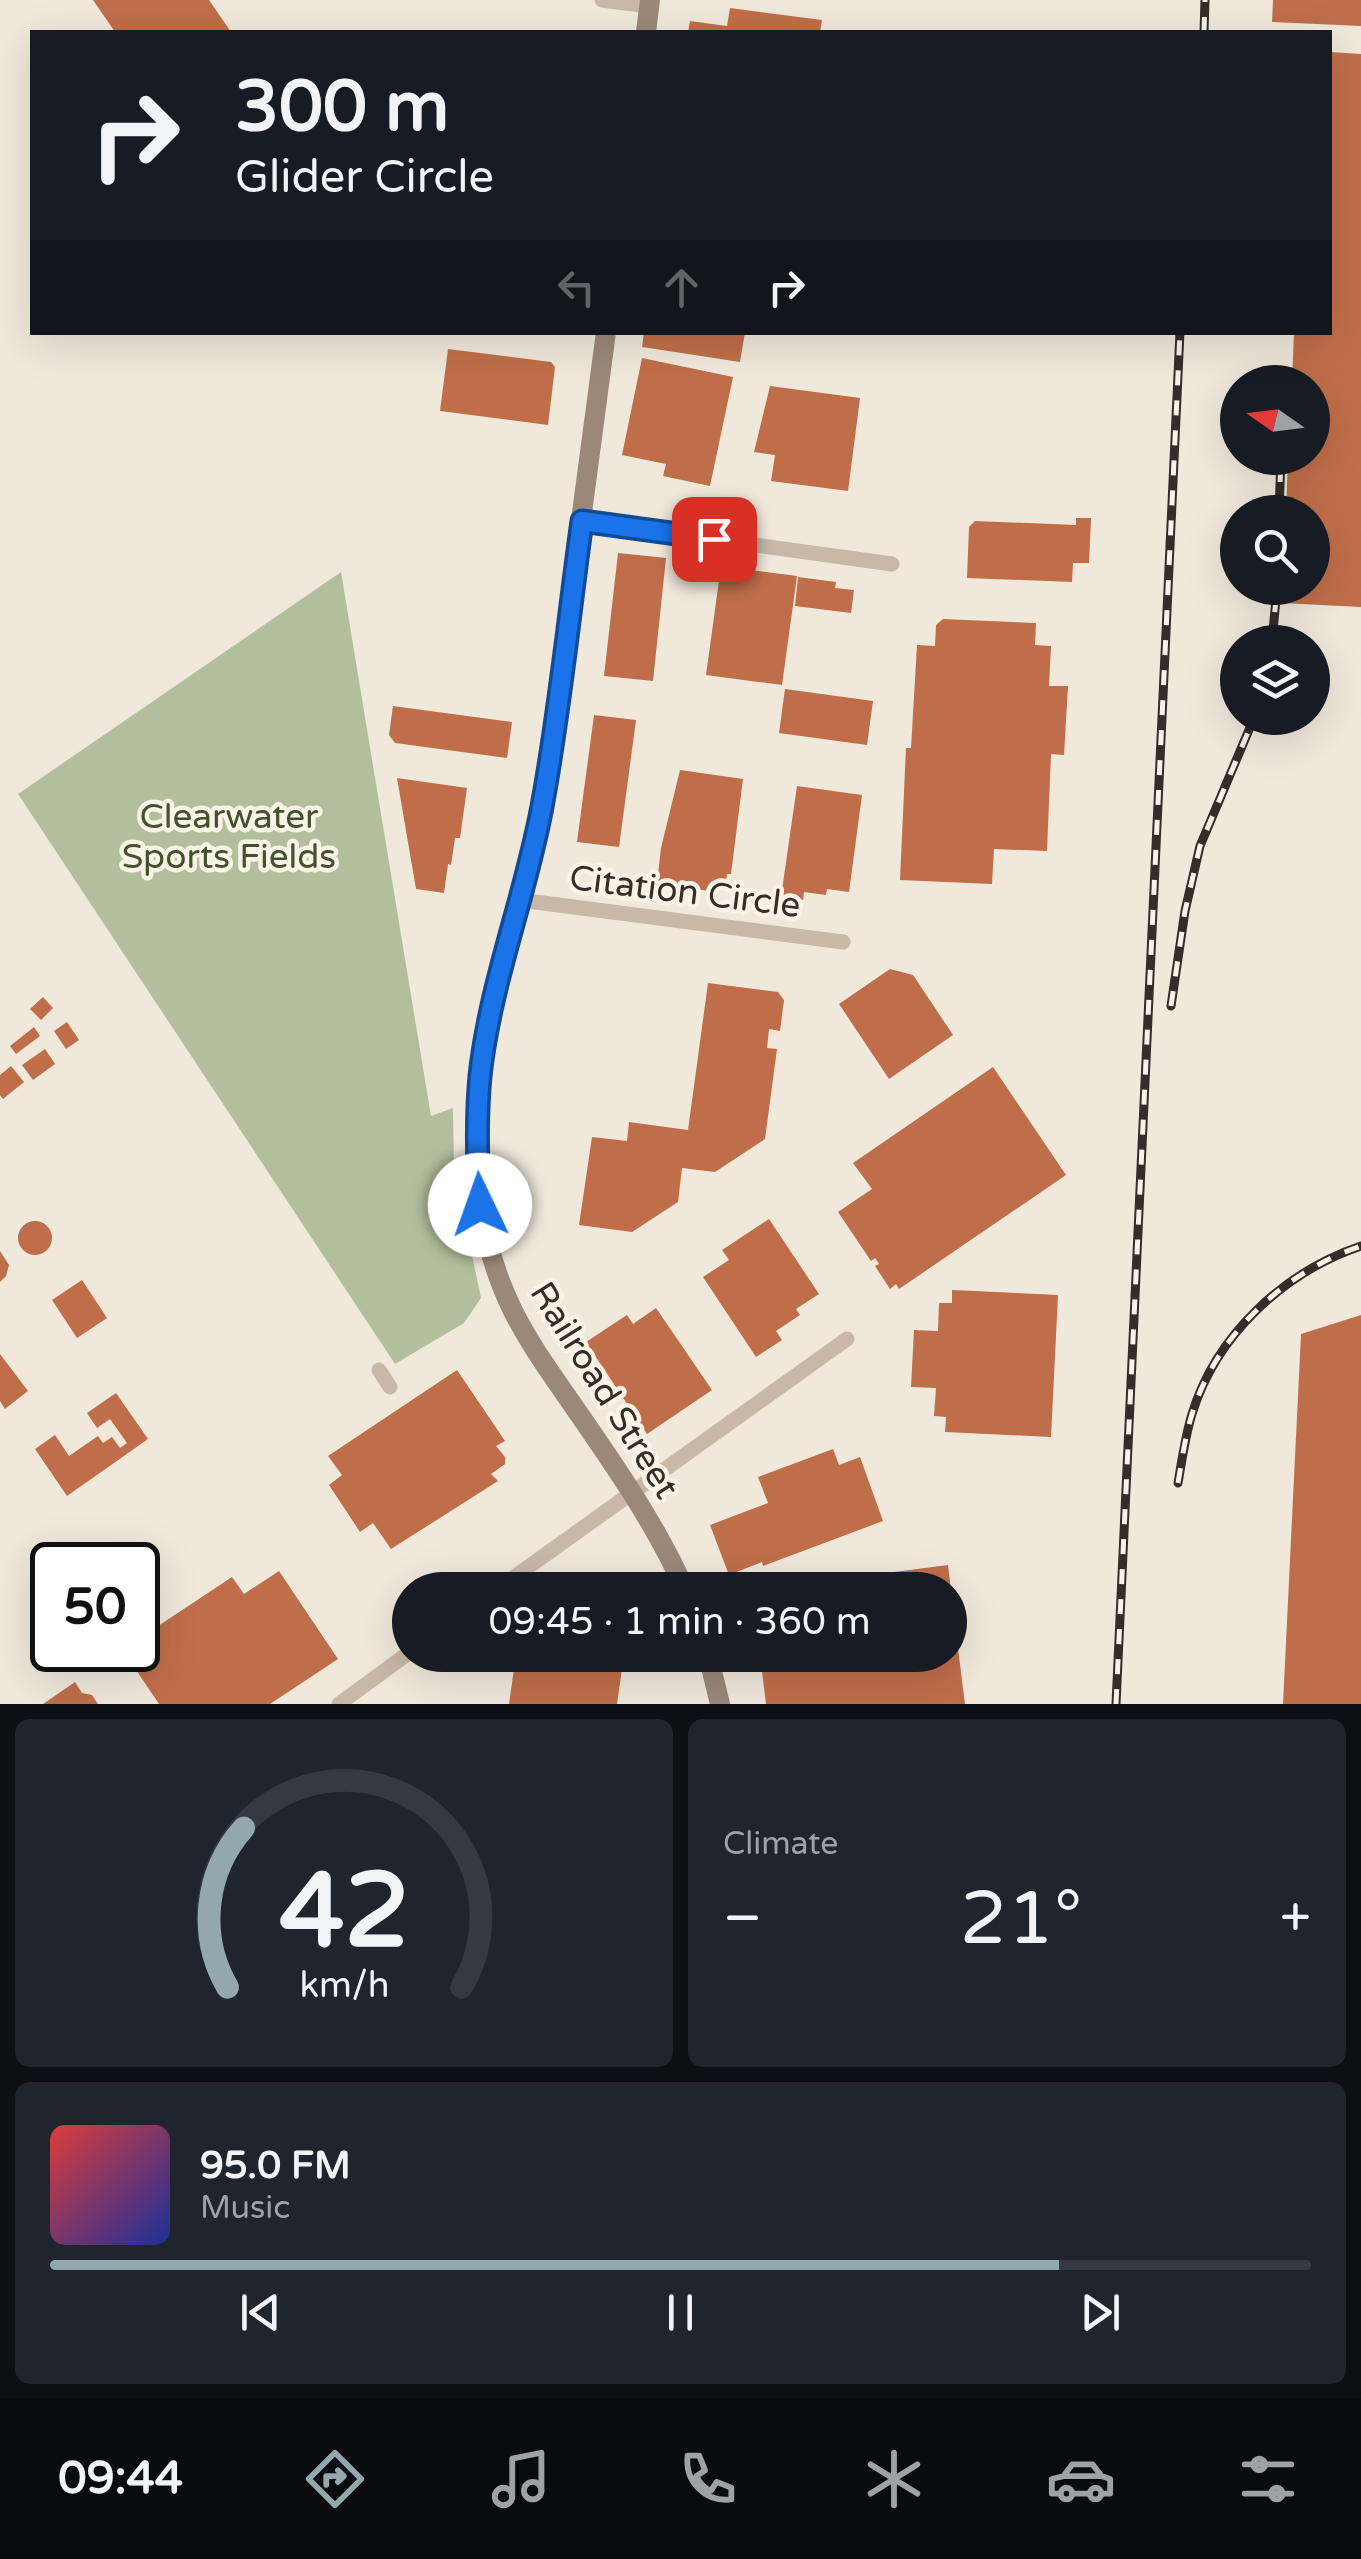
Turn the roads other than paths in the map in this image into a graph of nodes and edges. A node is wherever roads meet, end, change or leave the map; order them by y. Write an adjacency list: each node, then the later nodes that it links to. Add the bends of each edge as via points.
1 (602, 0): 2 (street)
2 (650, 3): 3 (main road)
3 (646, 30)
4 (606, 335): 5 (main road, Railroad Street)
5 (582, 521): 6 (street); 7 (main road, Railroad Street, via 544,799)
6 (892, 564)
7 (520, 900): 8 (street, Citation Circle); 12 (main road, Railroad Street, via 480,1074 480,1205 513,1312)
8 (843, 942)
9 (847, 1339): 12 (street)
10 (379, 1370): 11 (street)
11 (390, 1387)
12 (632, 1491): 13 (street); 14 (main road, Railroad Street)
13 (521, 1572)
14 (676, 1572)
15 (392, 1665): 17 (street)
16 (712, 1672): 18 (main road)
17 (339, 1704)
18 (720, 1704)

